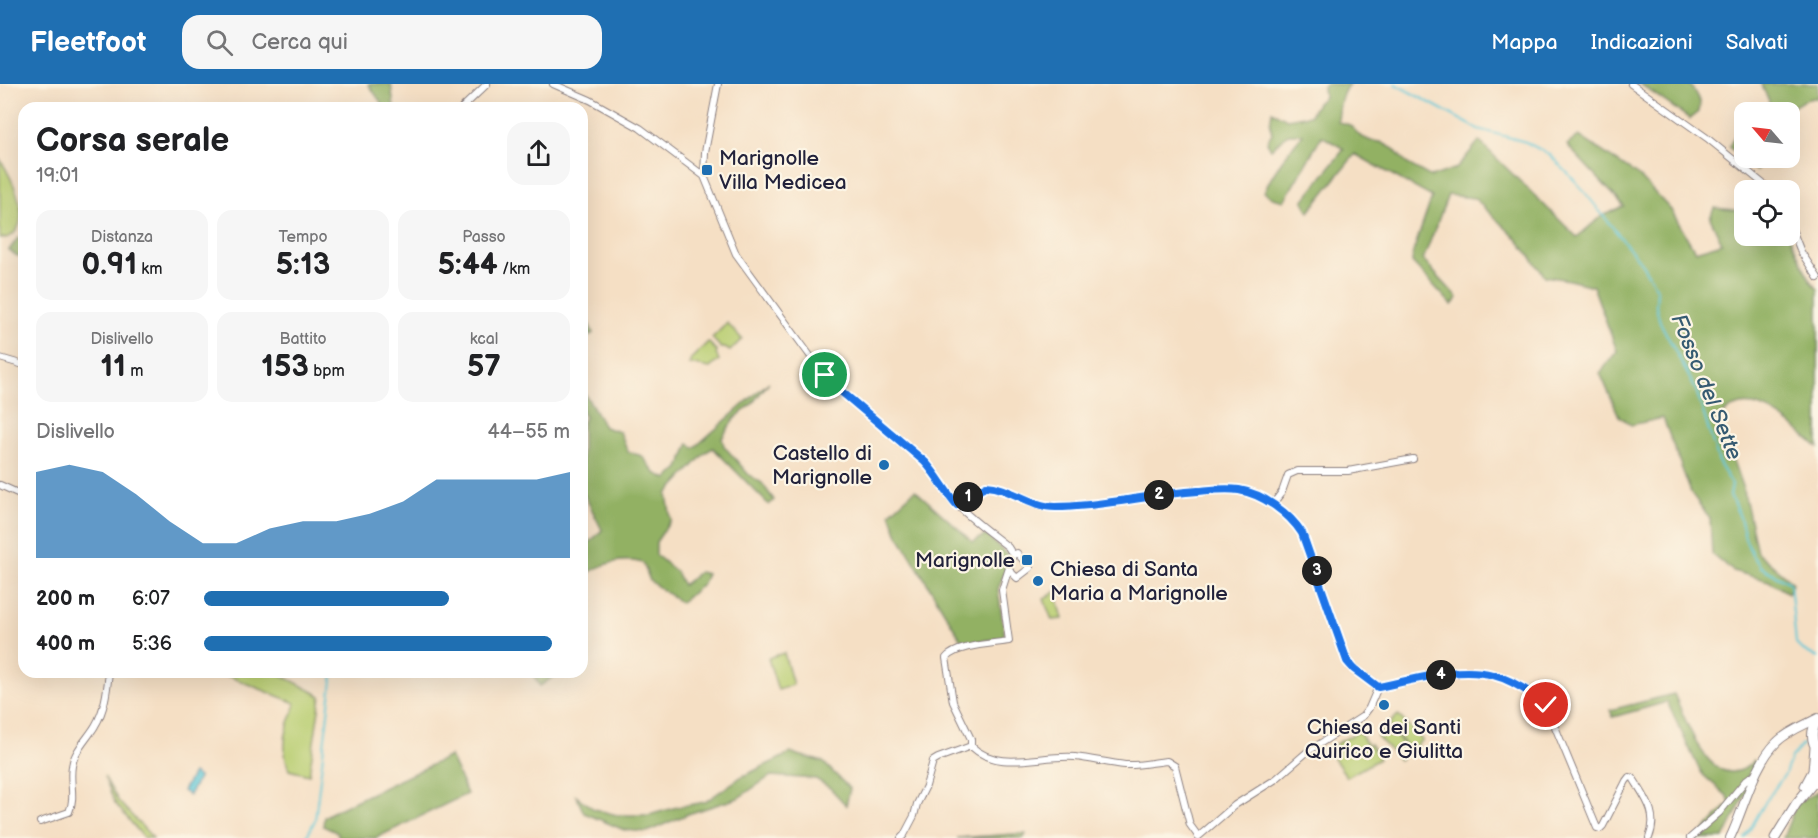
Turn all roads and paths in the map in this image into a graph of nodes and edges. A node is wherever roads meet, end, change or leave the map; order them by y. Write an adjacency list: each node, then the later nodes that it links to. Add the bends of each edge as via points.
1 (487, 84): 5 (street)
2 (553, 84): 6 (street, via 640,128)
3 (718, 84): 6 (street)
4 (1631, 84): 7 (street)
5 (468, 102)
6 (704, 176): 16 (street, via 736,254 811,357 836,387 925,462)
7 (1759, 180)
8 (1799, 246): 9 (street)
9 (1818, 278)
10 (0, 358): 11 (street)
11 (18, 363)
12 (1413, 459): 15 (street, via 1348,471 1297,471 1288,475)
13 (0, 485): 14 (street)
14 (18, 493)
15 (1272, 504): 16 (street, via 1242,491 1226,489 1053,507 986,486); 20 (street, via 1293,519 1302,533 1347,661)
16 (957, 505): 17 (street)
17 (1013, 555): 18 (street); 18 (street, via 1017,553 1030,567 1017,578)
18 (1010, 570): 23 (street, via 1002,590 1009,641 958,649 946,658 955,710)
19 (108, 678): 28 (street, via 96,725 72,765 73,804 69,812)
20 (1378, 687): 29 (street, via 1363,716 1307,752); 31 (street, via 1434,675 1473,672 1517,684 1546,705 1597,828 1603,826 1626,781 1633,777 1653,814)
21 (1818, 719): 22 (main road); 24 (main road, via 1814,726)
22 (1794, 732): 24 (main road, via 1803,734); 25 (main road, via 1776,743)
23 (971, 746): 29 (street, via 987,757 1012,762 1073,757 1127,765 1167,761 1175,766 1190,825); 30 (street, via 933,761 910,826)
24 (1815, 746): 27 (main road, via 1813,771)
25 (1755, 777): 32 (street, via 1746,780 1719,813); 33 (main road)
26 (1818, 777): 27 (main road)
27 (1796, 804): 34 (main road)
28 (40, 822)
29 (1198, 837)
30 (901, 838)
31 (1649, 838)
32 (1690, 838)
33 (1730, 838)
34 (1775, 838)

